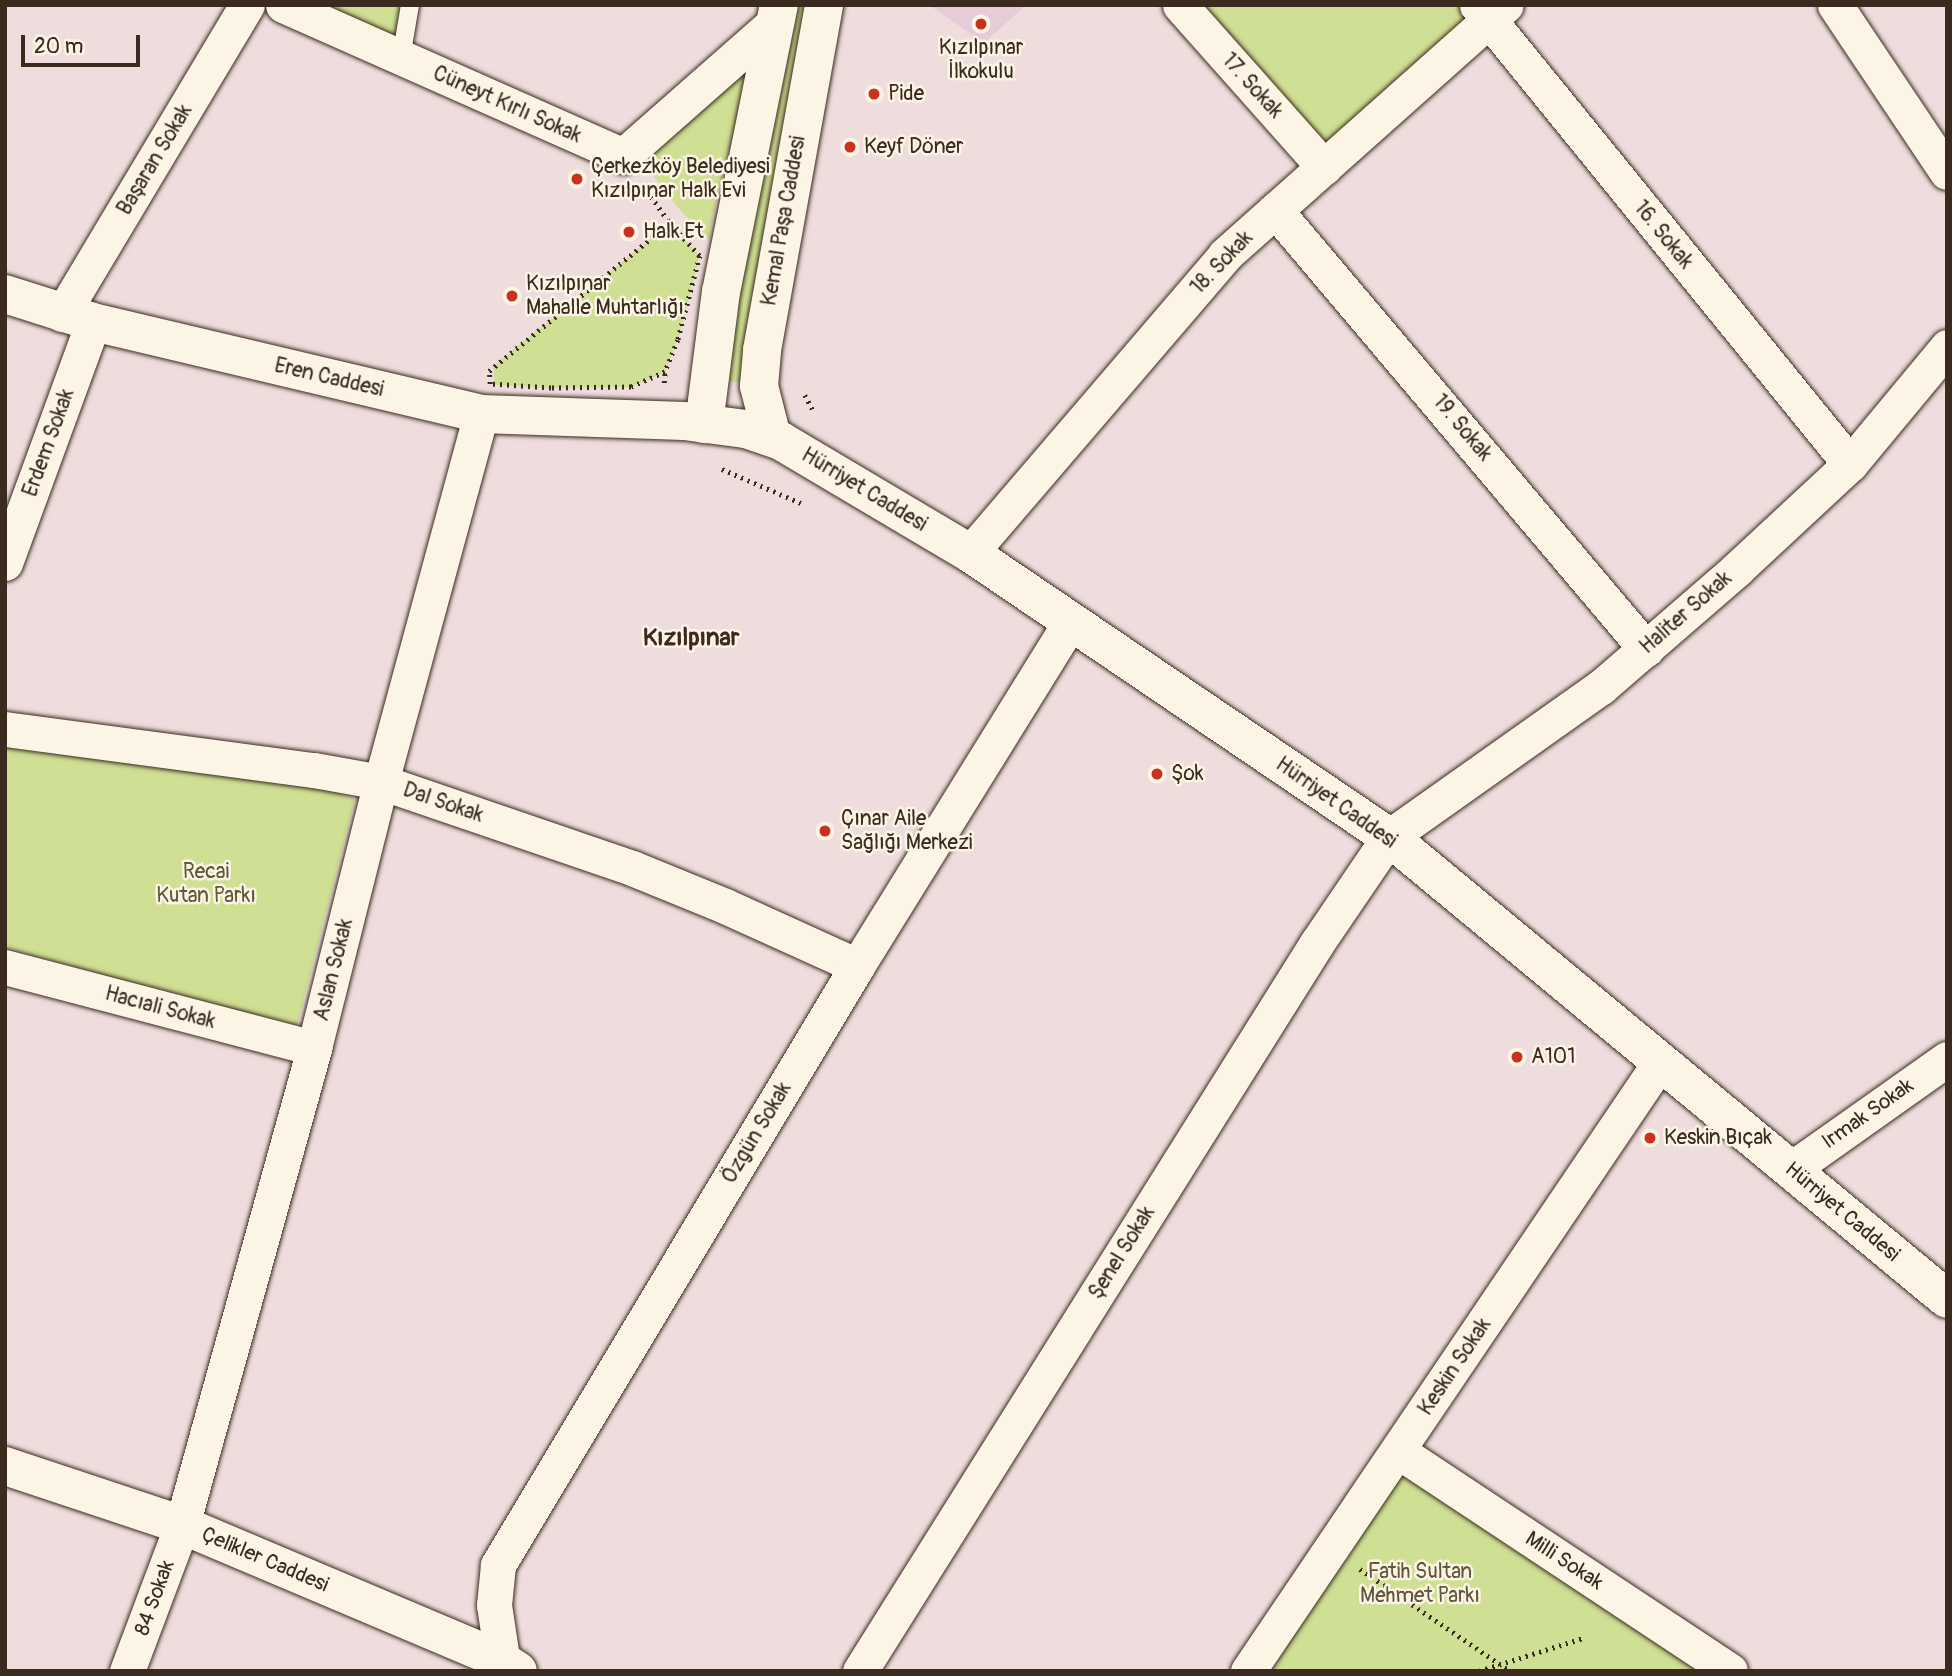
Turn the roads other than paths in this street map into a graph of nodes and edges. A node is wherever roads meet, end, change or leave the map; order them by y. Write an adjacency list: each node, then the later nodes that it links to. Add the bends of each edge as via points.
1 (247, 5): 14 (street, Başaran Sokak)
2 (283, 5): 9 (street, Cüneyt Kırlı Sokak)
3 (410, 5): 9 (lane)
4 (824, 5): 19 (main road, Kemal Paşa Caddesi, via 762,350 759,386)
5 (1180, 5): 10 (street, 17. Sokak)
6 (1835, 5): 11 (street)
7 (1491, 10): 10 (street, 18. Sokak); 20 (street, 16. Sokak)
8 (777, 14): 9 (street, Cüneyt Kırlı Sokak, via 623,156); 18 (main road, via 721,292)
9 (401, 58)
10 (1324, 167): 12 (street, 18. Sokak)
11 (1947, 172)
12 (1275, 210): 21 (street, 18. Sokak, via 1225,255); 24 (street, 19. Sokak)
13 (5, 294): 14 (main road, Eren Caddesi)
14 (78, 318): 16 (main road, Eren Caddesi); 22 (street, Erdem Sokak)
15 (1944, 357): 20 (street, Haliter Sokak)
16 (481, 414): 17 (main road, Eren Caddesi); 26 (street, Aslan Sokak)
17 (659, 420): 18 (main road, Hürriyet Caddesi)
18 (704, 424): 19 (main road, Hürriyet Caddesi)
19 (772, 437): 21 (main road, Hürriyet Caddesi)
20 (1850, 464): 24 (street, Haliter Sokak)
21 (970, 553): 23 (main road, Hürriyet Caddesi)
22 (5, 564)
23 (1070, 622): 27 (main road, Hürriyet Caddesi); 28 (street, Özgün Sokak)
24 (1646, 649): 27 (street, Haliter Sokak, via 1601,687)
25 (5, 729): 26 (street, Dal Sokak)
26 (381, 782): 28 (street, Dal Sokak, via 632,868); 30 (street, Aslan Sokak)
27 (1389, 838): 32 (main road, Hürriyet Caddesi); 41 (street, Şenel Sokak, via 1310,955)
28 (857, 966): 38 (street, Özgün Sokak, via 498,1565 494,1605)
29 (5, 967): 30 (street, Hacıali Sokak)
30 (314, 1048): 37 (street, Aslan Sokak)
31 (1947, 1059): 33 (street, Irmak Sokak)
32 (1660, 1062): 33 (main road, Hürriyet Caddesi); 35 (street, Keskin Sokak)
33 (1790, 1170): 34 (main road, Hürriyet Caddesi)
34 (1947, 1299)
35 (1398, 1451): 39 (street, Keskin Sokak); 42 (street, Milli Sokak)
36 (5, 1466): 37 (main road, Çelikler Caddesi)
37 (182, 1525): 38 (main road, Çelikler Caddesi); 40 (street, 84 Sokak)
38 (508, 1667)
39 (1254, 1669)
40 (127, 1671)
41 (860, 1671)
42 (1730, 1671)

